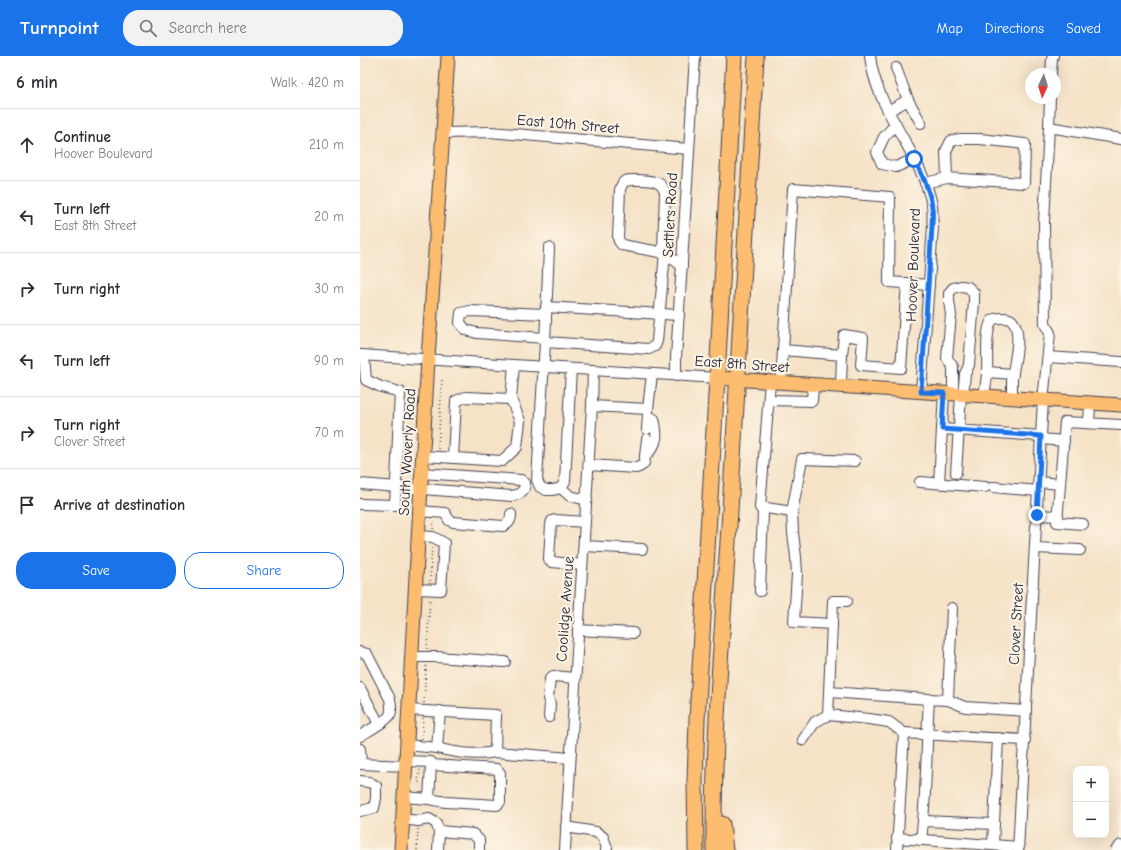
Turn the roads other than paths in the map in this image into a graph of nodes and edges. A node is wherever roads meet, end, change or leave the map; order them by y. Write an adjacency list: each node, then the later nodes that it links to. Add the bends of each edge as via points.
1 (448, 56): 15 (main road, South Waverly Road)
2 (695, 56): 17 (street, Settlers Road)
3 (734, 56): 18 (highway)
4 (756, 56): 20 (highway)
5 (870, 56): 11 (street, Hoover Boulevard, via 878,87)
6 (1053, 56): 8 (street)
7 (896, 68): 9 (street)
8 (1051, 68)
9 (908, 100): 11 (street); 13 (street)
10 (1050, 104): 14 (street, Clover Street)
11 (888, 111): 12 (street, Hoover Boulevard)
12 (896, 124): 19 (street, Hoover Boulevard); 19 (street, via 884,136 877,152 882,164 896,167)
13 (921, 124)
14 (1049, 127): 16 (street); 35 (street, Clover Street, via 1044,221 1045,324 1050,333)
15 (444, 133): 17 (street, East 10th Street, via 490,132); 36 (main road, South Waverly Road)
16 (1121, 139)
17 (689, 149): 25 (street, Settlers Road)
18 (729, 149): 20 (highway, via 741,152); 48 (highway)
19 (914, 159): 22 (street, Hoover Boulevard)
20 (750, 162): 49 (highway)
21 (947, 178): 21 (street, via 1024,183 1025,144 960,138 951,141 946,151); 22 (street)
22 (925, 183): 27 (street, Hoover Boulevard, via 932,207)
23 (549, 248): 28 (street)
24 (665, 253): 24 (street, via 664,189 654,181 625,181 620,190 619,241 622,245); 25 (street); 29 (street)
25 (682, 266): 30 (street, Settlers Road)
26 (907, 284): 27 (street); 32 (street, via 889,282 890,197 793,189); 34 (street, via 901,368 861,365 863,338 844,336)
27 (928, 285): 53 (street, Hoover Boulevard)
28 (546, 310): 29 (street); 31 (street); 31 (street, via 470,311 461,313 460,323 466,330 477,333)
29 (660, 314): 30 (street); 31 (street, via 657,341 655,346 649,349)
30 (679, 315): 47 (street, Settlers Road)
31 (545, 340): 41 (street)
32 (783, 350): 34 (street); 50 (street)
33 (362, 355): 36 (street, East 8th Street); 83 (street, via 366,380 400,392)
34 (842, 355): 52 (street)
35 (1048, 357): 37 (street); 59 (street, Clover Street)
36 (428, 359): 39 (street, East 8th Street); 70 (main road, South Waverly Road)
37 (1121, 362)
38 (951, 364): 40 (street); 40 (street, via 947,358 951,315 950,293 953,288 961,286 968,287 974,293); 54 (street)
39 (514, 365): 41 (street, East 8th Street); 57 (street)
40 (969, 365): 54 (street)
41 (544, 367): 42 (street, East 8th Street); 77 (street)
42 (571, 369): 43 (street, East 8th Street); 85 (street, via 565,481)
43 (594, 370): 45 (street, East 8th Street); 62 (street, Coolidge Avenue)
44 (987, 372): 46 (street); 46 (street, via 988,334 991,323 996,318 1007,318 1014,322 1017,332); 55 (street)
45 (652, 374): 47 (street, East 8th Street); 63 (street)
46 (1013, 374): 56 (street)
47 (676, 376): 48 (street, East 8th Street)
48 (717, 378): 49 (main road, East 8th Street); 87 (highway)
49 (738, 379): 50 (main road, East 8th Street); 108 (highway)
50 (776, 382): 51 (main road, East 8th Street); 58 (street)
51 (812, 384): 52 (main road, East 8th Street); 58 (street, via 812,401)
52 (841, 386): 53 (main road, East 8th Street)
53 (921, 392): 54 (main road, East 8th Street)
54 (955, 394): 55 (main road, East 8th Street); 66 (street); 67 (street)
55 (984, 396): 56 (main road, East 8th Street)
56 (1012, 398): 59 (main road, East 8th Street)
57 (511, 399): 72 (street, via 466,397 456,401); 72 (street, via 520,421 517,447 502,461)
58 (769, 400): 90 (street)
59 (1043, 400): 60 (main road, East 8th Street); 68 (street, Clover Street)
60 (1090, 403): 61 (main road, East 8th Street); 64 (street)
61 (1121, 405)
62 (592, 406): 63 (street); 74 (street, Coolidge Avenue)
63 (648, 413): 71 (street); 71 (street, via 654,419 656,438 655,445)
64 (1089, 423): 65 (street); 69 (street, via 1065,422)
65 (1121, 425)
66 (942, 429): 67 (street); 81 (street)
67 (959, 430): 68 (street); 76 (street)
68 (1041, 438): 69 (street); 84 (street, Clover Street)
69 (1064, 441): 82 (street)
70 (423, 456): 72 (street); 75 (main road, South Waverly Road)
71 (646, 456): 74 (street, via 645,464 636,468)
72 (453, 458)
73 (855, 461): 92 (street, via 802,459)
74 (589, 465): 88 (street, Coolidge Avenue)
75 (422, 472): 79 (street, via 510,478); 86 (main road, South Waverly Road)
76 (956, 473)
77 (537, 480): 79 (street); 85 (street, via 540,487 546,490)
78 (920, 482): 81 (street)
79 (525, 483): 86 (street, via 519,494 512,496)
80 (360, 484): 83 (street)
81 (938, 484): 84 (street)
82 (1060, 484): 84 (street); 95 (street)
83 (395, 487): 86 (street); 89 (street, via 395,505)
84 (1038, 487): 94 (street, Clover Street)
85 (561, 488): 88 (street, via 570,496)
86 (421, 489): 91 (main road, South Waverly Road)
87 (709, 499): 108 (highway, via 714,522 709,607); 144 (highway, via 697,720)
88 (586, 500): 96 (street, Coolidge Avenue)
89 (360, 504)
90 (760, 507): 92 (street); 105 (street, via 763,512)
91 (420, 511): 93 (street, via 445,514 454,522 503,526 510,521); 98 (main road, South Waverly Road)
92 (792, 512): 109 (street, via 797,574 794,622)
93 (511, 514)
94 (1037, 515): 95 (street); 100 (street, Clover Street)
95 (1058, 516): 97 (street, via 1057,522)
96 (585, 522): 99 (street, Coolidge Avenue); 103 (street, via 555,520 551,524 550,561)
97 (1083, 524)
98 (419, 536): 104 (main road, South Waverly Road); 104 (street, via 433,537 444,543 441,590)
99 (584, 546): 101 (street); 103 (street, Coolidge Avenue)
100 (1035, 548): 102 (street); 122 (street, Clover Street)
101 (642, 549)
102 (1080, 550)
103 (582, 565): 110 (street, Coolidge Avenue)
104 (416, 589): 113 (main road, South Waverly Road)
105 (760, 591)
106 (847, 601): 109 (street, via 833,601)
107 (952, 608): 119 (street)
108 (723, 611): 140 (highway)
109 (832, 624): 117 (street)
110 (578, 630): 111 (street); 115 (street, Coolidge Avenue)
111 (633, 633)
112 (360, 652): 125 (street, via 367,654 390,699 390,716)
113 (412, 657): 114 (street); 120 (main road, South Waverly Road)
114 (505, 662)
115 (575, 678): 124 (street, via 553,676 550,679); 136 (street, Coolidge Avenue)
116 (360, 688): 125 (street)
117 (829, 692): 118 (street); 123 (street)
118 (929, 699): 119 (street); 127 (street)
119 (948, 700): 122 (street, via 965,708)
120 (409, 710): 121 (street); 132 (main road, South Waverly Road)
121 (440, 711): 133 (street); 135 (street, via 496,715)
122 (1026, 711): 131 (street, Clover Street)
123 (828, 715): 126 (street, via 889,722); 130 (street, via 815,722)
124 (549, 716)
125 (379, 724): 128 (street)
126 (904, 733): 127 (street); 151 (street)
127 (926, 734): 129 (street); 147 (street)
128 (360, 736)
129 (998, 738): 131 (street); 148 (street)
130 (803, 740)
131 (1025, 740): 156 (street, Clover Street)
132 (407, 745): 133 (street); 137 (main road, South Waverly Road)
133 (437, 748): 135 (street, via 463,754)
134 (360, 749): 138 (street)
135 (495, 752): 136 (street)
136 (570, 758): 149 (street, Coolidge Avenue)
137 (406, 763): 138 (street); 139 (street, via 420,761 431,762); 142 (main road, South Waverly Road)
138 (361, 764)
139 (431, 765): 143 (street); 143 (street, via 497,769 500,773 500,802 497,805)
140 (715, 765): 164 (highway); 165 (highway)
141 (360, 781): 145 (street, via 376,786 376,798 374,808)
142 (404, 797): 143 (street); 146 (main road, South Waverly Road)
143 (424, 799)
144 (695, 809): 162 (highway); 163 (highway)
145 (360, 811)
146 (403, 819): 150 (street, via 429,819 436,823); 157 (main road, South Waverly Road)
147 (924, 821): 148 (street); 152 (street)
148 (994, 824): 153 (street)
149 (566, 827): 160 (street, Coolidge Avenue); 161 (street, via 596,832 602,837)
150 (439, 831): 158 (street); 159 (street, via 473,834 478,840)
151 (897, 838): 152 (street); 166 (street)
152 (921, 840): 155 (street)
153 (993, 845): 155 (street); 156 (street)
154 (1121, 845): 167 (street)
155 (935, 846)
156 (1019, 848)
157 (402, 850)
158 (438, 850)
159 (479, 850)
160 (565, 850)
161 (606, 850)
162 (688, 850)
163 (696, 850)
164 (714, 850)
165 (725, 850)
166 (897, 850)
167 (1116, 850)

